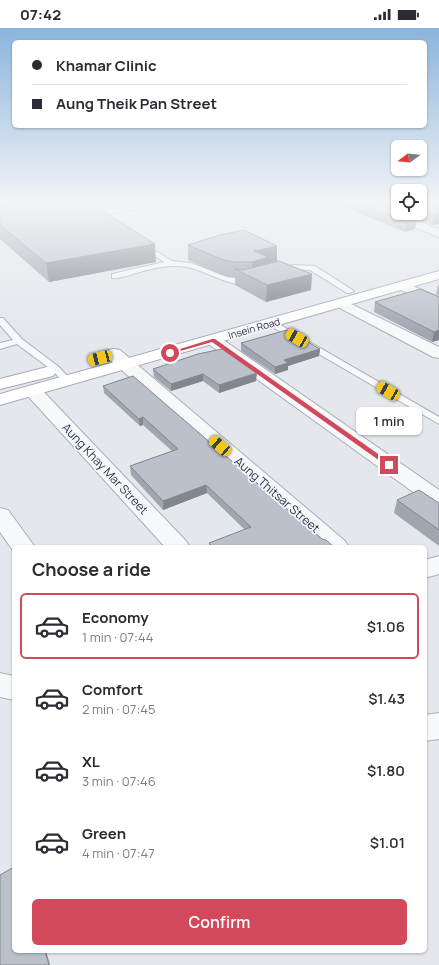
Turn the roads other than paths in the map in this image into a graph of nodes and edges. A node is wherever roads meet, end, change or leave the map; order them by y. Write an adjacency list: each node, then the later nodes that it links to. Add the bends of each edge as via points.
1 (146, 248): 2 (lane)
2 (170, 263): 6 (lane); 7 (lane, via 192,265 224,280 251,281)
3 (439, 267): 9 (main road, Insein Road)
4 (274, 274): 9 (lane, via 296,267 312,268)
5 (439, 275): 8 (main road, Insein Road)
6 (114, 276)
7 (259, 278)
8 (403, 286): 9 (main road, Insein Road); 10 (street)
9 (345, 297): 12 (main road, Insein Road); 16 (street); 17 (main road, Insein Road)
10 (439, 302)
11 (0, 320): 14 (lane)
12 (272, 324): 13 (main road, Insein Road); 23 (lane)
13 (213, 340): 17 (main road, Insein Road); 24 (street)
14 (19, 341): 15 (lane); 18 (lane)
15 (0, 346)
16 (439, 353)
17 (120, 359): 18 (main road, Insein Road); 19 (main road, Insein Road); 28 (street, Aung Thitsar Street)
18 (56, 369): 19 (lane); 20 (main road, Insein Road)
19 (68, 382): 21 (main road, Insein Road)
20 (0, 384)
21 (33, 391): 22 (main road, Insein Road); 27 (street, Aung Khay Mar Street)
22 (0, 400)
23 (439, 421)
24 (439, 500)
25 (0, 515): 26 (street)
26 (22, 545)
27 (176, 545)
28 (335, 545)
29 (439, 564): 30 (street)
30 (427, 569)
31 (0, 685): 32 (street)
32 (12, 688)
33 (439, 726): 34 (street)
34 (427, 728)

